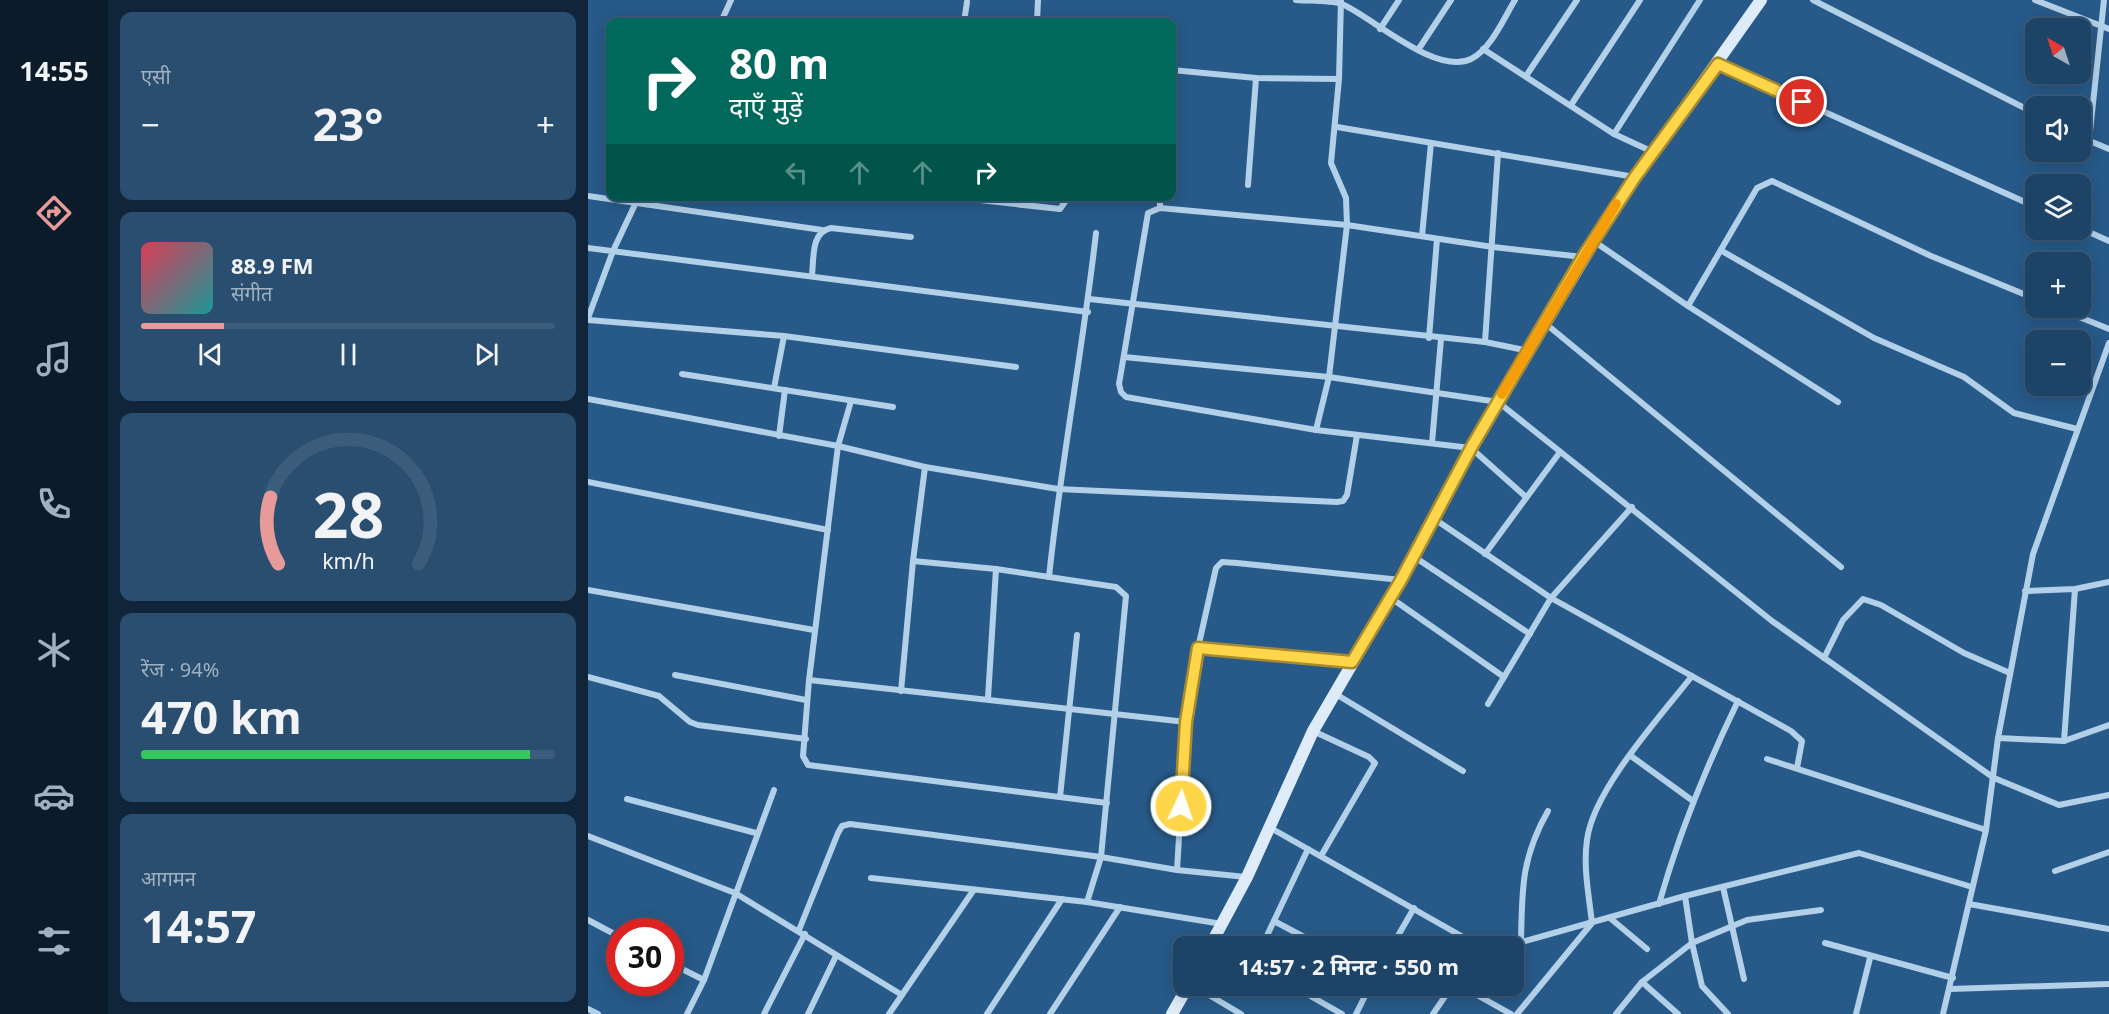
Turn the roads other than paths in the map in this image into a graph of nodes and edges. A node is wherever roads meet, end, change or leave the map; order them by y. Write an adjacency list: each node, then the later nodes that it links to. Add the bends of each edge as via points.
1 (731, 0): 16 (street)
2 (1038, 0): 18 (street)
3 (1296, 0): 14 (street)
4 (1399, 0): 20 (street)
5 (1451, 0): 22 (street)
6 (1515, 0): 21 (street)
7 (1576, 0): 25 (street)
8 (1640, 0): 28 (street)
9 (1700, 0): 32 (street)
10 (1761, 0): 23 (street)
11 (1814, 0): 29 (street)
12 (2035, 0): 19 (street)
13 (2104, 0): 19 (street)
14 (1341, 1): 20 (street); 27 (street)
15 (967, 2): 17 (street)
16 (723, 18)
17 (965, 18)
18 (1037, 18)
19 (2106, 28): 31 (street)
20 (1380, 29): 22 (street)
21 (1483, 49): 22 (street, via 1471,59 1451,62); 25 (street)
22 (1419, 50)
23 (1718, 64): 36 (street); 48 (street)
24 (1176, 70): 26 (street)
25 (1526, 76): 28 (street)
26 (1256, 78): 27 (street); 39 (street)
27 (1340, 79): 30 (street)
28 (1571, 105): 32 (street)
29 (2025, 108)
30 (1337, 127): 33 (street); 51 (street, via 1331,163 1346,198)
31 (2091, 128)
32 (1614, 134): 36 (street)
33 (1431, 142): 37 (street); 56 (street)
34 (2091, 142): 35 (street)
35 (2109, 149)
36 (1653, 152): 38 (street)
37 (1498, 153): 38 (street); 60 (street)
38 (1635, 177): 58 (street)
39 (1248, 185)
40 (588, 196): 41 (street)
41 (606, 197)
42 (637, 201): 62 (street)
43 (643, 201): 52 (street)
44 (980, 201): 49 (street)
45 (1032, 201): 49 (street)
46 (1066, 201): 49 (street, via 1060,209)
47 (1160, 201): 50 (street)
48 (2025, 202)
49 (1032, 207)
50 (1160, 207): 51 (street); 68 (street, via 1148,213)
51 (1347, 225): 56 (street); 74 (street)
52 (822, 230): 55 (street); 65 (street, via 817,236)
53 (1096, 233): 67 (street)
54 (2091, 233): 59 (street)
55 (911, 237)
56 (1422, 237): 57 (street)
57 (1437, 239): 60 (street); 77 (street)
58 (1594, 241): 64 (street); 69 (street)
59 (2109, 241)
60 (1493, 247): 64 (street); 79 (street)
61 (588, 248): 62 (street)
62 (613, 251): 65 (street); 72 (street)
63 (1722, 251): 66 (street, via 1757,188 1772,181 1931,256); 69 (street); 94 (street, via 1874,338 1964,377 2014,413)
64 (1583, 257): 73 (street)
65 (812, 275): 70 (street)
66 (2025, 294)
67 (1089, 300): 68 (street); 70 (street)
68 (1132, 304): 74 (street); 82 (street)
69 (1688, 306): 92 (street)
70 (1088, 312): 104 (street)
71 (2082, 318): 75 (street)
72 (588, 319): 76 (street)
73 (1545, 324): 81 (street); 112 (street)
74 (1335, 325): 77 (street); 85 (street)
75 (2109, 329)
76 (784, 336): 83 (street); 86 (street)
77 (1429, 338): 78 (street)
78 (1441, 339): 79 (street); 88 (street)
79 (1485, 342): 81 (street)
80 (2109, 343): 94 (street)
81 (1529, 351): 91 (street)
82 (1124, 357): 85 (street); 95 (street, via 1119,384 1126,397)
83 (1016, 367)
84 (682, 374): 86 (street)
85 (1329, 377): 88 (street); 95 (street)
86 (774, 388): 87 (street)
87 (785, 390): 90 (street); 97 (street)
88 (1437, 394): 91 (street); 98 (street)
89 (588, 399): 97 (street)
90 (851, 401): 93 (street); 99 (street)
91 (1498, 402): 100 (street); 101 (street)
92 (1838, 402)
93 (893, 407)
94 (2077, 429): 119 (street, via 2040,532)
95 (1316, 430): 96 (street)
96 (1357, 435): 98 (street); 104 (street, via 1347,495 1337,502)
97 (779, 436): 99 (street)
98 (1432, 443): 100 (street)
99 (838, 446): 102 (street); 108 (street)
100 (1471, 448): 105 (street); 107 (street)
101 (1560, 452): 105 (street); 106 (street)
102 (925, 467): 104 (street); 111 (street)
103 (588, 482): 108 (street)
104 (1058, 489): 114 (street)
105 (1526, 497): 109 (street)
106 (1632, 507): 121 (street); 126 (street, via 1772,621)
107 (1433, 518): 109 (street); 110 (street)
108 (828, 530): 122 (street)
109 (1485, 554): 121 (street)
110 (1413, 556): 115 (street); 123 (street)
111 (913, 561): 113 (street); 134 (street)
112 (1840, 567)
113 (996, 569): 114 (street); 136 (street)
114 (1049, 577): 141 (street, via 1116,587 1126,596)
115 (1401, 580): 120 (street); 125 (street, via 1222,562 1216,568)
116 (2109, 582): 117 (street)
117 (2075, 589): 119 (street); 147 (street)
118 (588, 590): 122 (street)
119 (2025, 591): 128 (street)
120 (1391, 598): 127 (street); 132 (street)
121 (1551, 598): 123 (street); 130 (street)
122 (814, 630): 133 (street)
123 (1530, 634): 132 (street)
124 (1077, 635): 140 (street)
125 (1198, 648): 127 (street); 142 (street)
126 (1824, 658): 128 (street, via 1844,620 1863,599); 152 (street)
127 (1352, 662): 135 (street)
128 (2010, 673): 145 (street)
129 (675, 675): 137 (street)
130 (1692, 676): 138 (street); 148 (street)
131 (588, 677): 146 (street, via 659,696 698,725)
132 (1504, 677): 139 (street)
133 (809, 680): 134 (street); 137 (street)
134 (902, 691): 136 (street)
135 (1334, 692): 144 (street); 151 (street)
136 (988, 698): 140 (street)
137 (806, 700): 146 (street)
138 (1738, 701): 150 (street, via 1802,741); 157 (street)
139 (1488, 704)
140 (1070, 707): 141 (street); 155 (street)
141 (1116, 715): 142 (street); 158 (street)
142 (1186, 722): 168 (street)
143 (2109, 725): 147 (street)
144 (1313, 731): 160 (street); 167 (street, via 1370,757 1375,763)
145 (1998, 738): 147 (street); 152 (street)
146 (806, 739): 155 (street, via 803,756 808,765)
147 (2064, 741)
148 (1631, 756): 157 (street); 187 (street, via 1602,795 1587,837)
149 (1767, 759): 150 (street)
150 (1797, 768): 161 (street)
151 (1463, 771)
152 (1994, 778): 154 (street, via 2059,805); 161 (street)
153 (774, 789): 162 (street)
154 (2109, 795)
155 (1060, 797): 158 (street)
156 (627, 799): 162 (street)
157 (1693, 801): 179 (street, via 1672,855)
158 (1107, 802): 166 (street)
159 (1548, 811): 199 (street, via 1527,856 1521,895)
160 (1268, 826): 164 (street); 170 (street)
161 (1986, 830): 173 (street)
162 (756, 833): 175 (street)
163 (588, 836): 175 (street)
164 (1308, 849): 167 (street); 186 (street)
165 (2109, 852): 169 (street)
166 (1101, 856): 168 (street); 178 (street); 192 (street, via 850,824 842,826 838,833)
167 (1321, 856): 182 (street)
168 (1177, 870): 170 (street)
169 (2055, 871)
170 (1247, 877): 188 (street)
171 (871, 878): 174 (street)
172 (1723, 887): 173 (street, via 1859,853); 176 (street); 189 (street)
173 (1972, 887): 180 (street)
174 (973, 891): 177 (street); 213 (street)
175 (735, 893): 192 (street); 209 (street)
176 (1685, 896): 179 (street); 201 (street)
177 (1062, 899): 178 (street); 226 (street)
178 (1087, 902): 181 (street)
179 (1659, 904): 184 (street)
180 (1969, 904): 190 (street); 207 (street)
181 (1120, 908): 188 (street); 227 (street)
182 (1414, 908): 197 (street); 198 (street)
183 (1821, 910): 189 (street)
184 (1610, 918): 187 (street); 203 (street)
185 (588, 920): 191 (street)
186 (1274, 921): 195 (street); 196 (street)
187 (1592, 923): 200 (street); 234 (street)
188 (1222, 924): 194 (street)
189 (1732, 925): 201 (street); 208 (street)
190 (2109, 929)
191 (606, 930)
192 (799, 930): 193 (street)
193 (805, 934): 204 (street); 223 (street)
194 (1215, 936)
195 (1267, 936)
196 (1302, 936)
197 (1398, 936)
198 (1462, 936)
199 (1521, 936)
200 (1524, 942)
201 (1692, 943): 210 (street); 237 (street, via 1702,986)
202 (1826, 943): 205 (street)
203 (1647, 949)
204 (837, 956): 213 (street); 224 (street)
205 (1870, 958): 207 (street); 238 (street)
206 (684, 970): 209 (street)
207 (1953, 978): 212 (street)
208 (1744, 979)
209 (704, 980): 222 (street)
210 (1642, 982): 235 (street); 236 (street)
211 (2109, 984): 212 (street)
212 (1950, 989): 239 (street)
213 (902, 995): 225 (street)
214 (1182, 996): 228 (street)
215 (1211, 996): 229 (street)
216 (1310, 996): 230 (street)
217 (1365, 996): 231 (street)
218 (1445, 996): 232 (street)
219 (1479, 996): 233 (street)
220 (588, 1009): 221 (street)
221 (598, 1014)
222 (687, 1014)
223 (764, 1014)
224 (808, 1014)
225 (889, 1014)
226 (987, 1014)
227 (1050, 1014)
228 (1172, 1014)
229 (1241, 1014)
230 (1342, 1014)
231 (1356, 1014)
232 (1433, 1014)
233 (1511, 1014)
234 (1517, 1014)
235 (1616, 1014)
236 (1678, 1014)
237 (1728, 1014)
238 (1856, 1014)
239 (1943, 1014)

